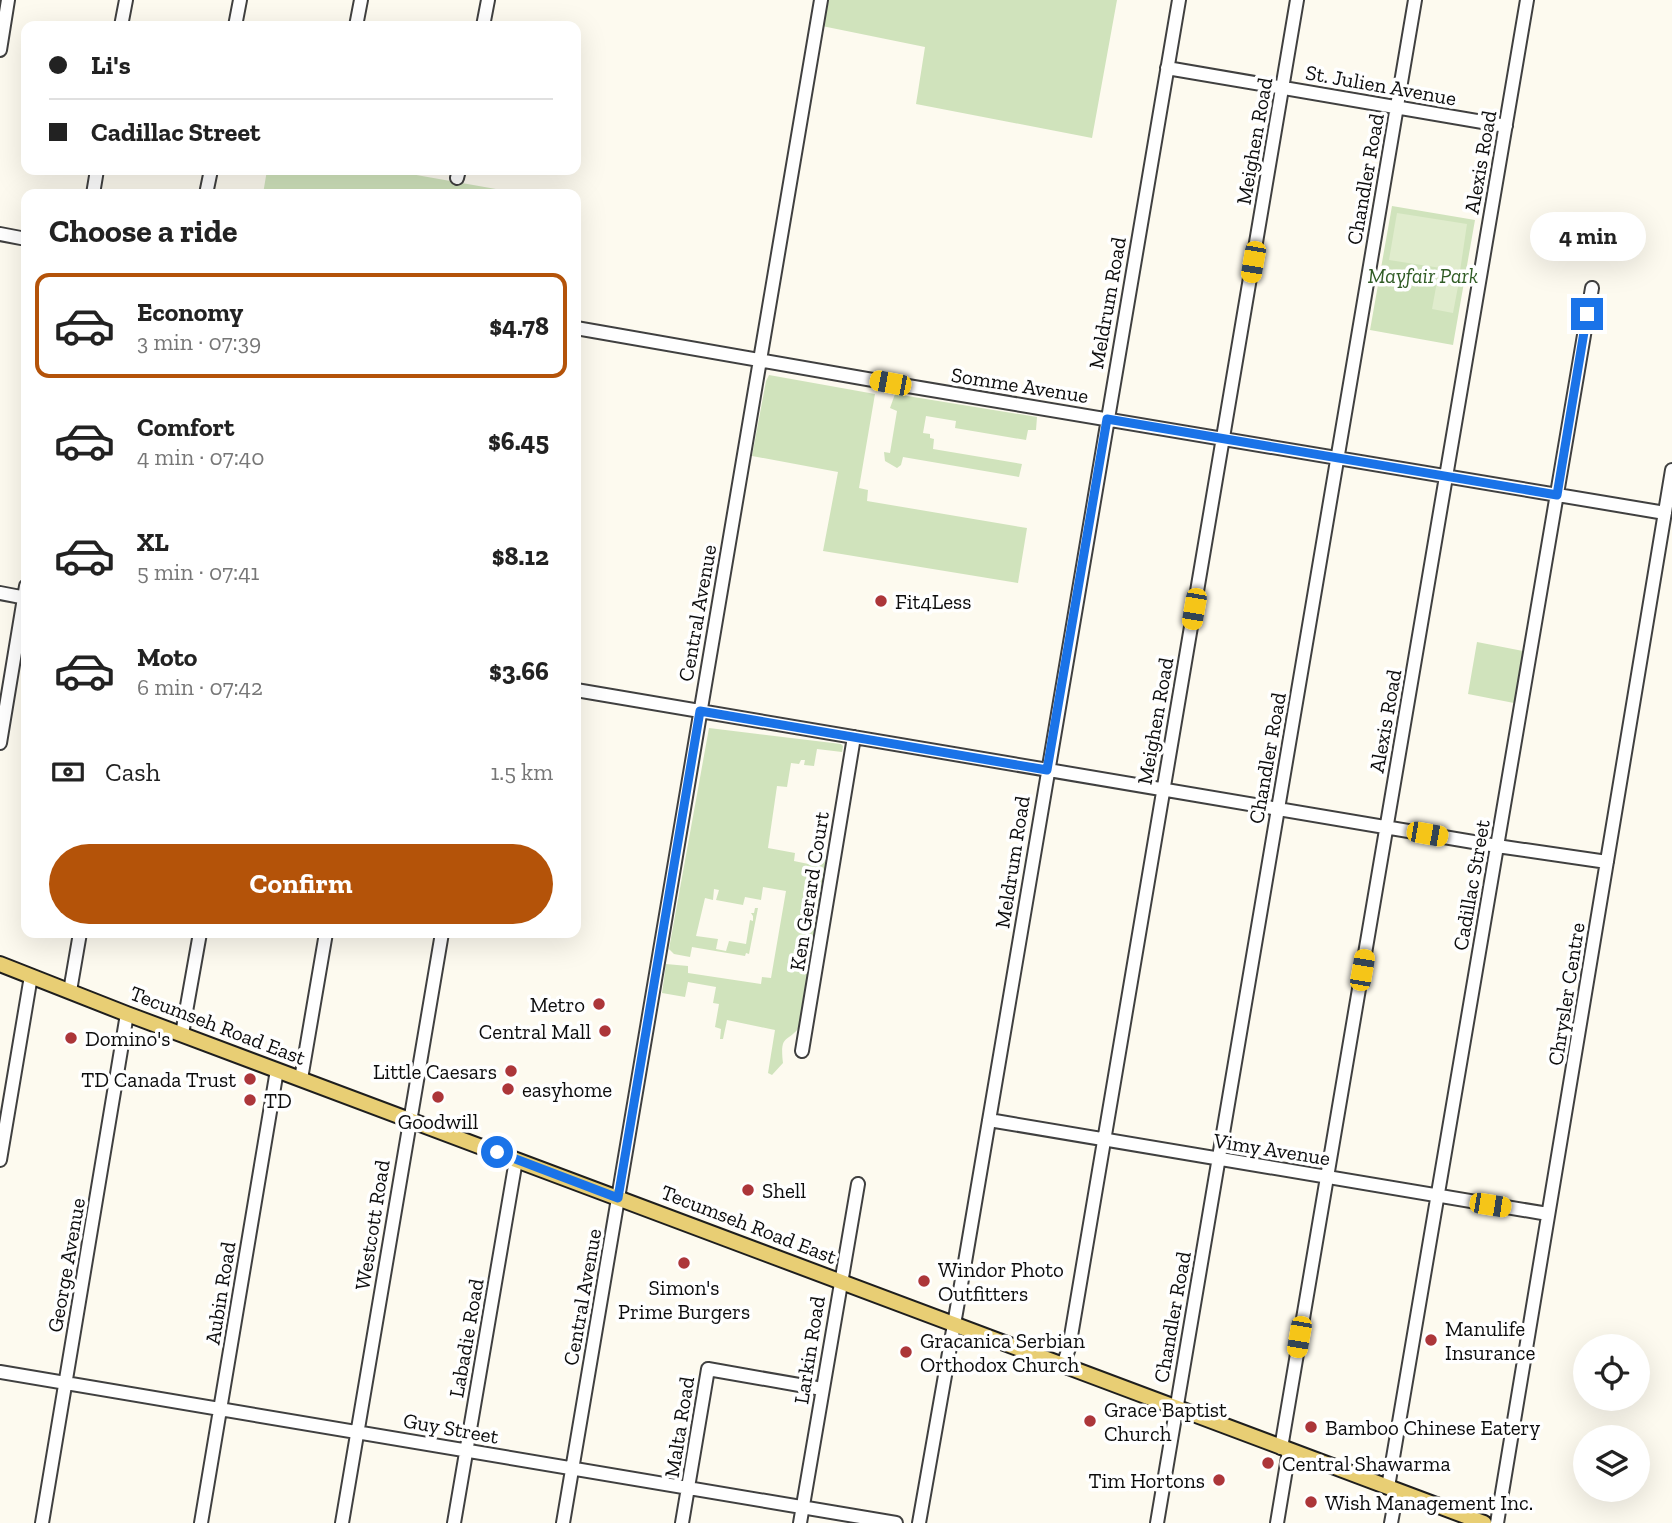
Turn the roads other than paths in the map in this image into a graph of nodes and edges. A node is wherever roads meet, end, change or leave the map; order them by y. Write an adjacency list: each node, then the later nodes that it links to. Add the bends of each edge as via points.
1 (8, 0): 15 (street)
2 (126, 0): 11 (street)
3 (240, 0): 12 (street)
4 (361, 0): 13 (street)
5 (488, 0): 14 (street)
6 (821, 0): 24 (street, Central Avenue)
7 (1179, 0): 16 (street, Meldrum Road)
8 (1297, 0): 17 (street, Meighen Road)
9 (1415, 0): 18 (street, Chandler Road)
10 (1527, 0): 19 (street, Alexis Road)
11 (122, 21)
12 (236, 21)
13 (357, 21)
14 (485, 21)
15 (0, 50)
16 (1167, 68): 17 (street, St. Julien Avenue); 25 (street, Meldrum Road)
17 (1282, 87): 18 (street, St. Julien Avenue); 26 (street, Meighen Road)
18 (1397, 107): 19 (street, St. Julien Avenue); 27 (street, Chandler Road)
19 (1506, 126): 29 (street, Alexis Road)
20 (0, 234): 21 (street)
21 (21, 238)
22 (1592, 288): 30 (street, Cadillac Street)
23 (581, 329): 24 (street, Somme Avenue)
24 (760, 359): 25 (street, Somme Avenue); 36 (street, Central Avenue)
25 (1107, 419): 26 (street, Somme Avenue); 39 (street, Meldrum Road)
26 (1223, 438): 27 (street, Somme Avenue); 40 (street, Meighen Road)
27 (1337, 457): 29 (street, Somme Avenue); 41 (street, Chandler Road)
28 (1672, 471): 31 (street, Chrysler Centre)
29 (1446, 476): 30 (street, Somme Avenue); 42 (street, Alexis Road)
30 (1557, 495): 31 (street, Somme Avenue); 43 (street, Cadillac Street)
31 (1665, 513): 44 (street, Chrysler Centre)
32 (0, 593): 33 (street)
33 (21, 594)
34 (21, 623): 38 (street)
35 (581, 691): 36 (street)
36 (700, 711): 37 (street); 66 (street, Central Avenue)
37 (854, 737): 39 (street); 54 (street, Ken Gerard Court)
38 (0, 743)
39 (1047, 770): 40 (street); 58 (street, Meldrum Road)
40 (1163, 789): 41 (street); 59 (street, Meighen Road)
41 (1278, 809): 42 (street); 62 (street, Chandler Road)
42 (1386, 827): 43 (street); 63 (street, Alexis Road)
43 (1497, 846): 44 (street); 65 (street, Cadillac Street)
44 (1607, 862): 67 (street, Chrysler Centre)
45 (79, 938): 51 (street)
46 (199, 938): 53 (street)
47 (325, 938): 56 (street)
48 (441, 938): 57 (street, Westcott Road)
49 (0, 964): 50 (main road, Tecumseh Road East)
50 (31, 976): 51 (main road, Tecumseh Road East); 60 (street)
51 (70, 991): 52 (main road, Tecumseh Road East)
52 (127, 1014): 53 (main road, Tecumseh Road East); 72 (street, George Avenue)
53 (182, 1034): 55 (main road, Tecumseh Road East)
54 (802, 1051)
55 (276, 1070): 56 (main road, Tecumseh Road East); 75 (street, Aubin Road)
56 (301, 1079): 57 (main road, Tecumseh Road East)
57 (409, 1119): 61 (main road, Tecumseh Road East); 76 (street, Westcott Road)
58 (989, 1120): 59 (street, Vimy Avenue); 69 (street, Meldrum Road)
59 (1104, 1141): 62 (street, Vimy Avenue); 70 (street, Meighen Road)
60 (0, 1160)
61 (516, 1160): 66 (main road, Tecumseh Road East); 78 (street, Labadie Road)
62 (1219, 1160): 63 (street, Vimy Avenue); 74 (street, Chandler Road)
63 (1326, 1178): 65 (street, Vimy Avenue); 77 (street, Alexis Road)
64 (858, 1184): 68 (street, Larkin Road)
65 (1437, 1196): 67 (street, Vimy Avenue); 81 (street, Cadillac Street)
66 (618, 1198): 68 (main road, Tecumseh Road East); 79 (street, Central Avenue)
67 (1548, 1214): 96 (street, Chrysler Centre)
68 (840, 1281): 69 (main road, Tecumseh Road East); 73 (street, Larkin Road)
69 (953, 1324): 70 (main road, Tecumseh Road East); 91 (street, Meldrum Road)
70 (1063, 1365): 74 (main road, Tecumseh Road East)
71 (0, 1372): 72 (street, Guy Street)
72 (66, 1383): 75 (street, Guy Street); 83 (street, George Avenue)
73 (822, 1389): 80 (street, Malta Road, via 708,1368); 82 (street, Larkin Road)
74 (1177, 1407): 77 (main road, Tecumseh Road East); 92 (street, Chandler Road)
75 (220, 1409): 76 (street, Guy Street); 84 (street, Aubin Road)
76 (357, 1432): 78 (street, Guy Street); 85 (street, Westcott Road)
77 (1285, 1449): 81 (main road, Tecumseh Road East); 93 (street, Alexis Road)
78 (466, 1450): 79 (street, Guy Street); 86 (street, Labadie Road)
79 (573, 1468): 80 (street, Guy Street); 87 (street, Central Avenue)
80 (688, 1488): 82 (street, Guy Street); 88 (street, Malta Road)
81 (1392, 1489): 94 (street, Cadillac Street); 95 (main road, Tecumseh Road East)
82 (803, 1507): 89 (street, Larkin Road); 90 (street, Guy Street)
83 (42, 1523)
84 (201, 1523)
85 (342, 1523)
86 (454, 1523)
87 (563, 1523)
88 (682, 1523)
89 (800, 1523)
90 (896, 1523)
91 (919, 1523)
92 (1157, 1523)
93 (1277, 1523)
94 (1391, 1523)
95 (1484, 1523)
96 (1497, 1523)

